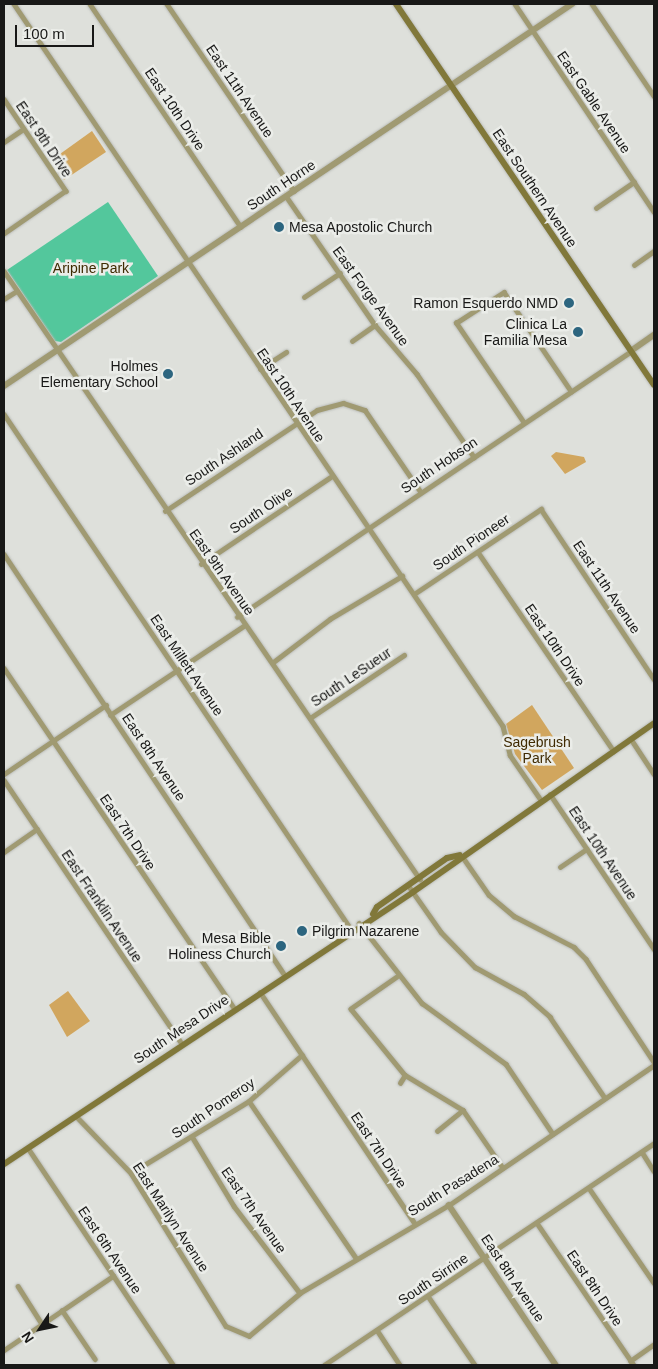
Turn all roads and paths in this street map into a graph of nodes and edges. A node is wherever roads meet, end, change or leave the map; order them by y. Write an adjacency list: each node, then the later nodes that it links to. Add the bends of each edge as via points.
1 (14, 4): 22 (street, East 10th Avenue)
2 (90, 4): 19 (street, East 10th Drive)
3 (167, 4): 15 (street, East 11th Avenue)
4 (396, 4): 9 (main road, East Southern Avenue)
5 (515, 4): 8 (street, East Gable Avenue)
6 (572, 4): 8 (street, South Horne)
7 (592, 4): 10 (street)
8 (532, 30): 9 (street, South Horne); 14 (street, East Gable Avenue)
9 (451, 85): 15 (street, South Horne); 33 (main road, East Southern Avenue)
10 (654, 96)
11 (4, 99): 12 (street, East 9th Drive)
12 (23, 129): 13 (street); 20 (street, East 9th Drive, via 66,191)
13 (4, 142)
14 (634, 182): 17 (street); 18 (street, East Gable Avenue)
15 (294, 191): 16 (street, South Horne)
16 (286, 196): 19 (street, South Horne); 25 (street, East Forge Avenue)
17 (596, 208)
18 (654, 212)
19 (241, 227): 22 (street, South Horne)
20 (4, 234)
21 (654, 251): 23 (street)
22 (188, 262): 32 (street, South Horne); 35 (street, East 10th Avenue)
23 (634, 265)
24 (4, 271): 26 (street, East 9th Avenue)
25 (340, 272): 27 (street); 29 (street, East Forge Avenue)
26 (17, 291): 28 (street); 32 (street, East 9th Avenue)
27 (304, 297)
28 (4, 299)
29 (375, 325): 31 (street); 42 (street, East Forge Avenue, via 417,374)
30 (654, 335): 33 (street, South Hobson)
31 (352, 340)
32 (57, 350): 37 (street, South Horne); 46 (street, East 9th Avenue)
33 (631, 351): 36 (main road, East Southern Avenue); 38 (street, South Hobson)
34 (286, 352): 35 (street)
35 (260, 369): 40 (street, East 10th Avenue)
36 (654, 385)
37 (4, 386)
38 (571, 391): 41 (street, South Hobson); 41 (street, via 504,292 456,323)
39 (4, 414): 58 (street, East Millett Avenue)
40 (296, 423): 43 (street, East 10th Avenue); 44 (street, via 331,404 343,403 365,410); 46 (street, South Ashland)
41 (524, 423): 42 (street, South Hobson)
42 (474, 457): 44 (street, South Hobson)
43 (332, 476): 47 (street, East 10th Avenue); 50 (street, South Olive)
44 (422, 492): 47 (street, South Hobson)
45 (541, 509): 48 (street, South Pioneer); 59 (street, East 11th Avenue)
46 (165, 511): 50 (street, East 9th Avenue)
47 (369, 528): 51 (street, East 10th Avenue); 53 (street, South Hobson)
48 (478, 552): 52 (street, South Pioneer); 66 (street, East 10th Drive)
49 (4, 554): 60 (street, East 8th Avenue)
50 (201, 564): 53 (street, East 9th Avenue)
51 (402, 576): 52 (street, East 10th Avenue); 56 (street, via 330,619)
52 (414, 594): 71 (street, East 10th Avenue, via 507,732 510,755)
53 (237, 616): 54 (street, East 9th Avenue)
54 (245, 625): 56 (street, East 9th Avenue); 58 (street)
55 (404, 654): 62 (street, South LeSueur)
56 (272, 663): 62 (street, East 9th Avenue)
57 (4, 668): 65 (street, East 7th Drive)
58 (176, 670): 61 (street); 83 (street, East Millett Avenue)
59 (654, 678)
60 (106, 706): 61 (street, East 8th Avenue); 65 (street)
61 (110, 714): 87 (street, East 8th Avenue)
62 (310, 718): 77 (street, East 9th Avenue)
63 (654, 723): 64 (main road, South Mesa Drive)
64 (631, 739): 66 (main road, South Mesa Drive); 68 (street)
65 (53, 741): 67 (street); 90 (street, East 7th Drive)
66 (614, 751): 70 (main road, South Mesa Drive)
67 (4, 774)
68 (654, 774)
69 (4, 780): 72 (street, East Franklin Avenue)
70 (550, 794): 71 (main road, South Mesa Drive); 73 (street, East 10th Avenue)
71 (541, 800): 75 (main road, South Mesa Drive)
72 (37, 829): 74 (street); 91 (street, East Franklin Avenue)
73 (587, 849): 76 (street); 86 (street, East 10th Avenue)
74 (4, 852)
75 (461, 854): 77 (main road, South Mesa Drive); 78 (main road, South Mesa Drive); 85 (street, via 489,895 514,916)
76 (560, 867)
77 (419, 878): 78 (street, East 9th Avenue); 79 (main road, South Mesa Drive)
78 (424, 884): 80 (main road, South Mesa Drive)
79 (408, 886): 80 (street); 81 (main road, South Mesa Drive)
80 (412, 892): 81 (main road, South Mesa Drive); 96 (street, via 441,932 475,967 543,1010)
81 (373, 914): 82 (main road, South Mesa Drive)
82 (359, 924): 83 (main road, South Mesa Drive); 88 (street)
83 (351, 929): 87 (main road, South Mesa Drive)
84 (568, 936): 85 (street)
85 (562, 942): 93 (street, via 586,959)
86 (654, 949)
87 (284, 974): 89 (main road, South Mesa Drive)
88 (397, 976): 94 (street, via 351,1009); 101 (street, via 422,1003 506,1064)
89 (259, 991): 90 (main road, South Mesa Drive); 92 (street, East 7th Drive)
90 (234, 1008): 91 (main road, South Mesa Drive)
91 (182, 1044): 99 (main road, South Mesa Drive)
92 (302, 1055): 97 (street, South Pomeroy); 112 (street, East 7th Drive)
93 (654, 1064): 96 (street, South Pasadena)
94 (405, 1075): 95 (street); 98 (street)
95 (400, 1083)
96 (604, 1098): 101 (street, South Pasadena)
97 (249, 1101): 102 (street, South Pomeroy); 114 (street)
98 (463, 1110): 100 (street); 107 (street)
99 (76, 1116): 104 (main road, South Mesa Drive); 109 (street, East Marilyn Avenue)
100 (437, 1131)
101 (553, 1134): 107 (street, South Pasadena)
102 (193, 1138): 109 (street, South Pomeroy); 119 (street, East 7th Avenue, via 234,1206)
103 (654, 1143): 105 (street, South Sirrine)
104 (28, 1148): 106 (main road, South Mesa Drive); 116 (street, East 6th Avenue)
105 (642, 1152): 108 (street); 110 (street, South Sirrine)
106 (4, 1164)
107 (503, 1168): 111 (street, South Pasadena)
108 (654, 1171)
109 (131, 1173): 124 (street, East Marilyn Avenue, via 226,1326)
110 (589, 1188): 113 (street, South Sirrine); 117 (street)
111 (448, 1204): 112 (street, South Pasadena); 115 (street, East 8th Avenue)
112 (414, 1222): 114 (street, South Pasadena, via 396,1238)
113 (538, 1223): 115 (street, South Sirrine); 128 (street, East 8th Drive)
114 (356, 1258): 119 (street, South Pasadena)
115 (485, 1258): 120 (street, South Sirrine); 133 (street, East 8th Avenue)
116 (113, 1276): 121 (street); 129 (street, East 6th Avenue)
117 (654, 1283)
118 (18, 1286): 122 (street)
119 (300, 1294): 124 (street, South Pasadena, via 249,1336)
120 (428, 1296): 123 (street, South Sirrine); 132 (street)
121 (62, 1310): 122 (street); 127 (street)
122 (42, 1324): 126 (street)
123 (376, 1330): 130 (street, South Sirrine); 131 (street)
124 (239, 1336)
125 (654, 1344): 128 (street)
126 (4, 1350)
127 (95, 1359)
128 (632, 1363)
129 (173, 1365)
130 (324, 1365)
131 (400, 1365)
132 (475, 1365)
133 (556, 1365)

